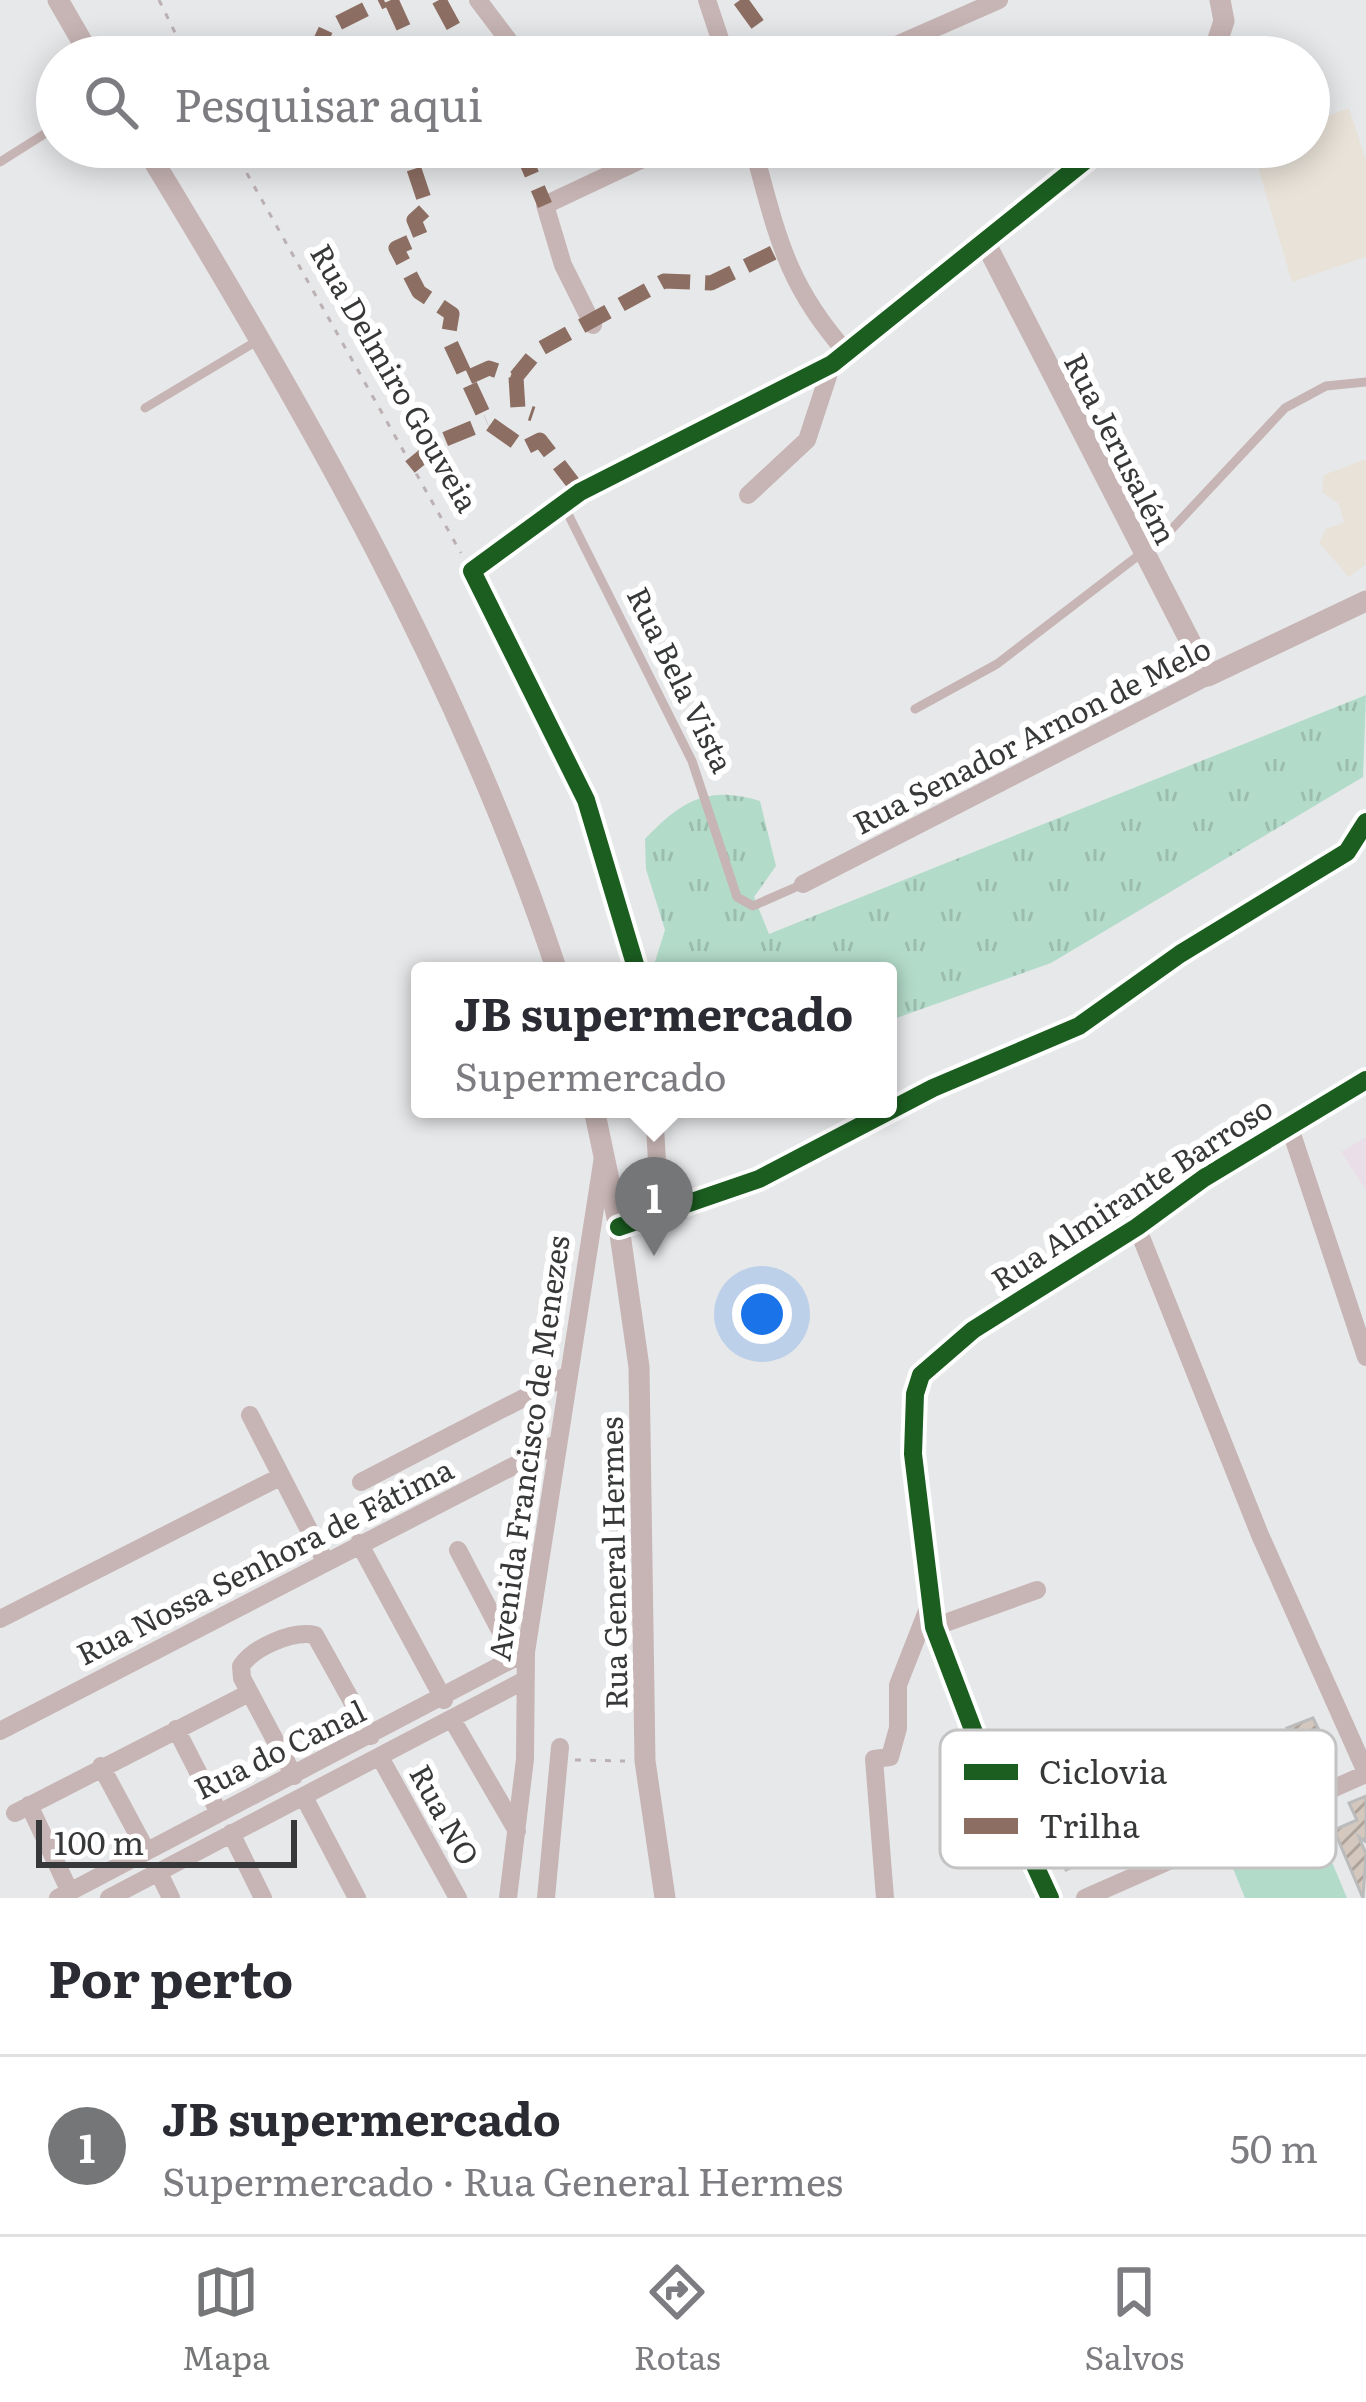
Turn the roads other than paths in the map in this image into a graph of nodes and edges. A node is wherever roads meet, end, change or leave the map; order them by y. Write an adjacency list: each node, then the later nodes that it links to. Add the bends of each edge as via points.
1 (58, 0): 6 (street)
2 (478, 0): 7 (street)
3 (707, 0): 8 (street)
4 (999, 0): 9 (street)
5 (1220, 0): 10 (street)
6 (79, 36)
7 (505, 36)
8 (719, 36)
9 (917, 36)
10 (1222, 36)
11 (36, 139): 12 (lane)
12 (0, 162)
13 (158, 168): 19 (street)
14 (623, 168): 18 (street, via 545,205)
15 (759, 168): 20 (street, via 792,278)
16 (1077, 168): 17 (street)
17 (986, 244): 20 (street); 25 (street, Rua Jerusalém)
18 (593, 325)
19 (260, 339): 22 (lane); 32 (street, via 487,782)
20 (839, 358): 23 (street, via 807,440); 24 (street)
21 (1366, 382): 25 (lane, via 1326,386 1285,408 1174,527)
22 (145, 408)
23 (748, 495)
24 (563, 504): 31 (lane, Rua Bela Vista, via 692,760); 33 (street, via 472,571 586,800)
25 (1140, 551): 27 (street, Rua Jerusalém); 28 (lane, via 997,664)
26 (1366, 601): 27 (street, Rua Senador Arnon de Melo)
27 (1208, 676): 30 (street, Rua Senador Arnon de Melo)
28 (915, 709)
29 (1366, 822): 35 (street, Avenida Francisco de Menezes, via 1347,852 1079,1026)
30 (803, 884): 31 (lane, Rua Senador Arnon de Melo, via 753,906)
31 (732, 885)
32 (554, 962)
33 (634, 962)
34 (1366, 1080): 39 (street, Rua Almirante Barroso)
35 (897, 1107)
36 (596, 1118): 40 (street, Rua General Hermes)
37 (654, 1118): 41 (street)
38 (877, 1118): 41 (street, Avenida Francisco de Menezes, via 775,1172)
39 (1289, 1125): 44 (street, Rua Almirante Barroso); 45 (street)
40 (603, 1157): 42 (street, Avenida Francisco de Menezes); 43 (street, Rua General Hermes)
41 (660, 1215): 43 (street, Avenida Francisco de Menezes)
42 (590, 1222): 43 (street, Avenida Francisco de Menezes); 46 (street, Avenida Francisco de Menezes)
43 (618, 1222): 91 (street, Rua General Hermes, via 639,1367 645,1761)
44 (1137, 1228): 55 (street, Rua Almirante Barroso, via 992,1318 921,1376 913,1415); 70 (street)
45 (1366, 1357)
46 (568, 1376): 48 (street, Avenida Francisco de Menezes); 50 (street)
47 (250, 1414): 49 (street)
48 (556, 1444): 51 (street, Rua Nossa Senhora de Fátima); 58 (street, Avenida Francisco de Menezes)
49 (280, 1477): 53 (street); 56 (street)
50 (361, 1482)
51 (359, 1544): 53 (street, Rua Nossa Senhora de Fátima); 61 (street)
52 (458, 1550): 58 (street)
53 (325, 1561): 65 (street, Rua Nossa Senhora de Fátima)
54 (1037, 1590): 57 (street)
55 (929, 1606): 57 (street); 92 (street, via 898,1685 890,1757 874,1759)
56 (0, 1619)
57 (934, 1627): 64 (street)
58 (521, 1656): 59 (street, Avenida Francisco de Menezes); 61 (street, Rua do Canal)
59 (524, 1682): 62 (street, Rua do Canal); 75 (street, Avenida Francisco de Menezes)
60 (249, 1693): 63 (street); 66 (street, via 240,1673 251,1654 308,1633 321,1640); 71 (street)
61 (444, 1700): 66 (street, Rua do Canal)
62 (454, 1721): 68 (street, Rua do Canal); 75 (street)
63 (176, 1729): 69 (street); 74 (street)
64 (973, 1730)
65 (0, 1731)
66 (371, 1736): 71 (street, Rua do Canal)
67 (559, 1754): 82 (street)
68 (381, 1759): 73 (street, Rua do Canal); 88 (street, Rua NO)
69 (101, 1766): 77 (street); 83 (street, via 22,1809)
70 (1366, 1773): 72 (street)
71 (294, 1776): 74 (street, Rua do Canal)
72 (1336, 1786)
73 (305, 1799): 76 (street, Rua do Canal); 87 (street)
74 (218, 1810): 77 (street, Rua do Canal)
75 (518, 1832): 81 (street, Avenida Francisco de Menezes)
76 (231, 1833): 80 (street, Rua do Canal); 86 (street)
77 (146, 1850): 83 (street, Rua do Canal)
78 (1036, 1868): 93 (street)
79 (1152, 1868): 94 (street)
80 (158, 1871): 84 (street, Rua do Canal); 85 (street)
81 (512, 1874): 82 (street); 89 (street, Avenida Francisco de Menezes)
82 (548, 1877): 90 (street)
83 (64, 1895)
84 (109, 1898)
85 (171, 1898)
86 (263, 1898)
87 (357, 1898)
88 (458, 1898)
89 (508, 1898)
90 (546, 1898)
91 (664, 1898)
92 (885, 1898)
93 (1050, 1898)
94 (1085, 1898)

